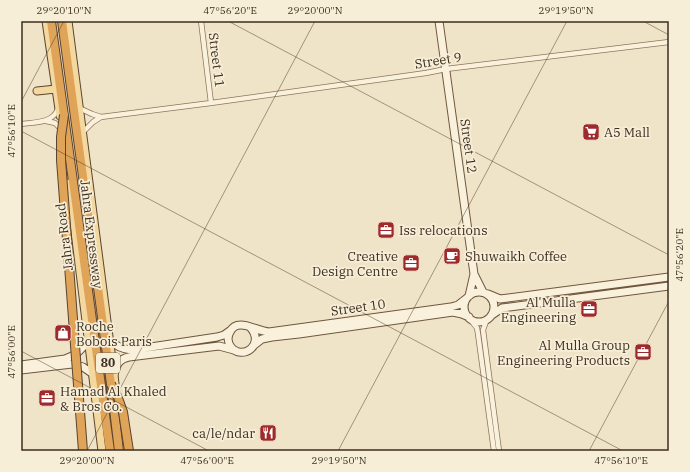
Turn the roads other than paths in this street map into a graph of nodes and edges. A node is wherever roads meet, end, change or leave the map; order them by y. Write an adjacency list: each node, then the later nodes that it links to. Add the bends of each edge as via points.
1 (46, 21): 9 (main road, Jahra Road)
2 (51, 21): 14 (highway, Jahra Expressway / 80)
3 (63, 21): 38 (highway, Jahra Expressway / 80)
4 (68, 21): 13 (main road)
5 (201, 21): 11 (street, Street 11)
6 (439, 21): 8 (street, Street 12)
7 (669, 42): 8 (street, Street 9)
8 (446, 69): 11 (street, Street 9); 20 (street, Street 12)
9 (56, 90): 10 (main road); 12 (main road, Jahra Road)
10 (37, 91)
11 (212, 103): 15 (street, Street 9)
12 (59, 106): 16 (street, via 55,115); 18 (main road, Jahra Road)
13 (79, 108): 15 (street); 19 (main road)
14 (64, 115): 39 (highway, bridge, via 61,160); 41 (highway, Jahra Expressway / 80, bridge)
15 (101, 116): 19 (street)
16 (46, 120): 17 (street); 18 (street, via 57,125)
17 (21, 124)
18 (63, 132): 30 (main road, Jahra Road)
19 (82, 132): 31 (main road)
20 (474, 274): 23 (street, Street 12); 24 (street, Street 12)
21 (669, 277): 23 (street, via 500,299)
22 (669, 286): 25 (street, via 502,308)
23 (486, 293): 24 (street, via 473,293); 25 (street, via 494,302 494,311)
24 (468, 297): 26 (street, Street 10, via 451,307); 27 (street, via 465,301 465,310)
25 (490, 317): 27 (street, via 479,322); 46 (street, via 483,330)
26 (384, 318): 27 (street, Street 10, via 453,312); 28 (street, Street 10, via 269,332); 32 (street, Street 10, via 262,339)
27 (470, 318): 45 (street, via 477,328)
28 (250, 327): 29 (street, via 240,325); 32 (street, via 256,336)
29 (231, 330): 31 (street, via 217,337 131,350 116,346); 33 (street, via 228,341)
30 (88, 340): 34 (street, via 72,357); 36 (main road, Jahra Road)
31 (110, 341): 37 (main road)
32 (253, 347): 33 (street, via 245,352)
33 (234, 350): 37 (street, via 219,346 124,358 116,367)
34 (21, 365)
35 (21, 370): 36 (street, via 72,364 83,367)
36 (93, 374): 40 (main road, Jahra Road)
37 (114, 375): 43 (main road)
38 (111, 384): 42 (highway, Jahra Expressway / 80); 44 (highway, bridge, via 123,412)
39 (83, 451)
40 (102, 451)
41 (110, 451)
42 (119, 451)
43 (122, 451)
44 (129, 451)
45 (494, 451)
46 (499, 451)

